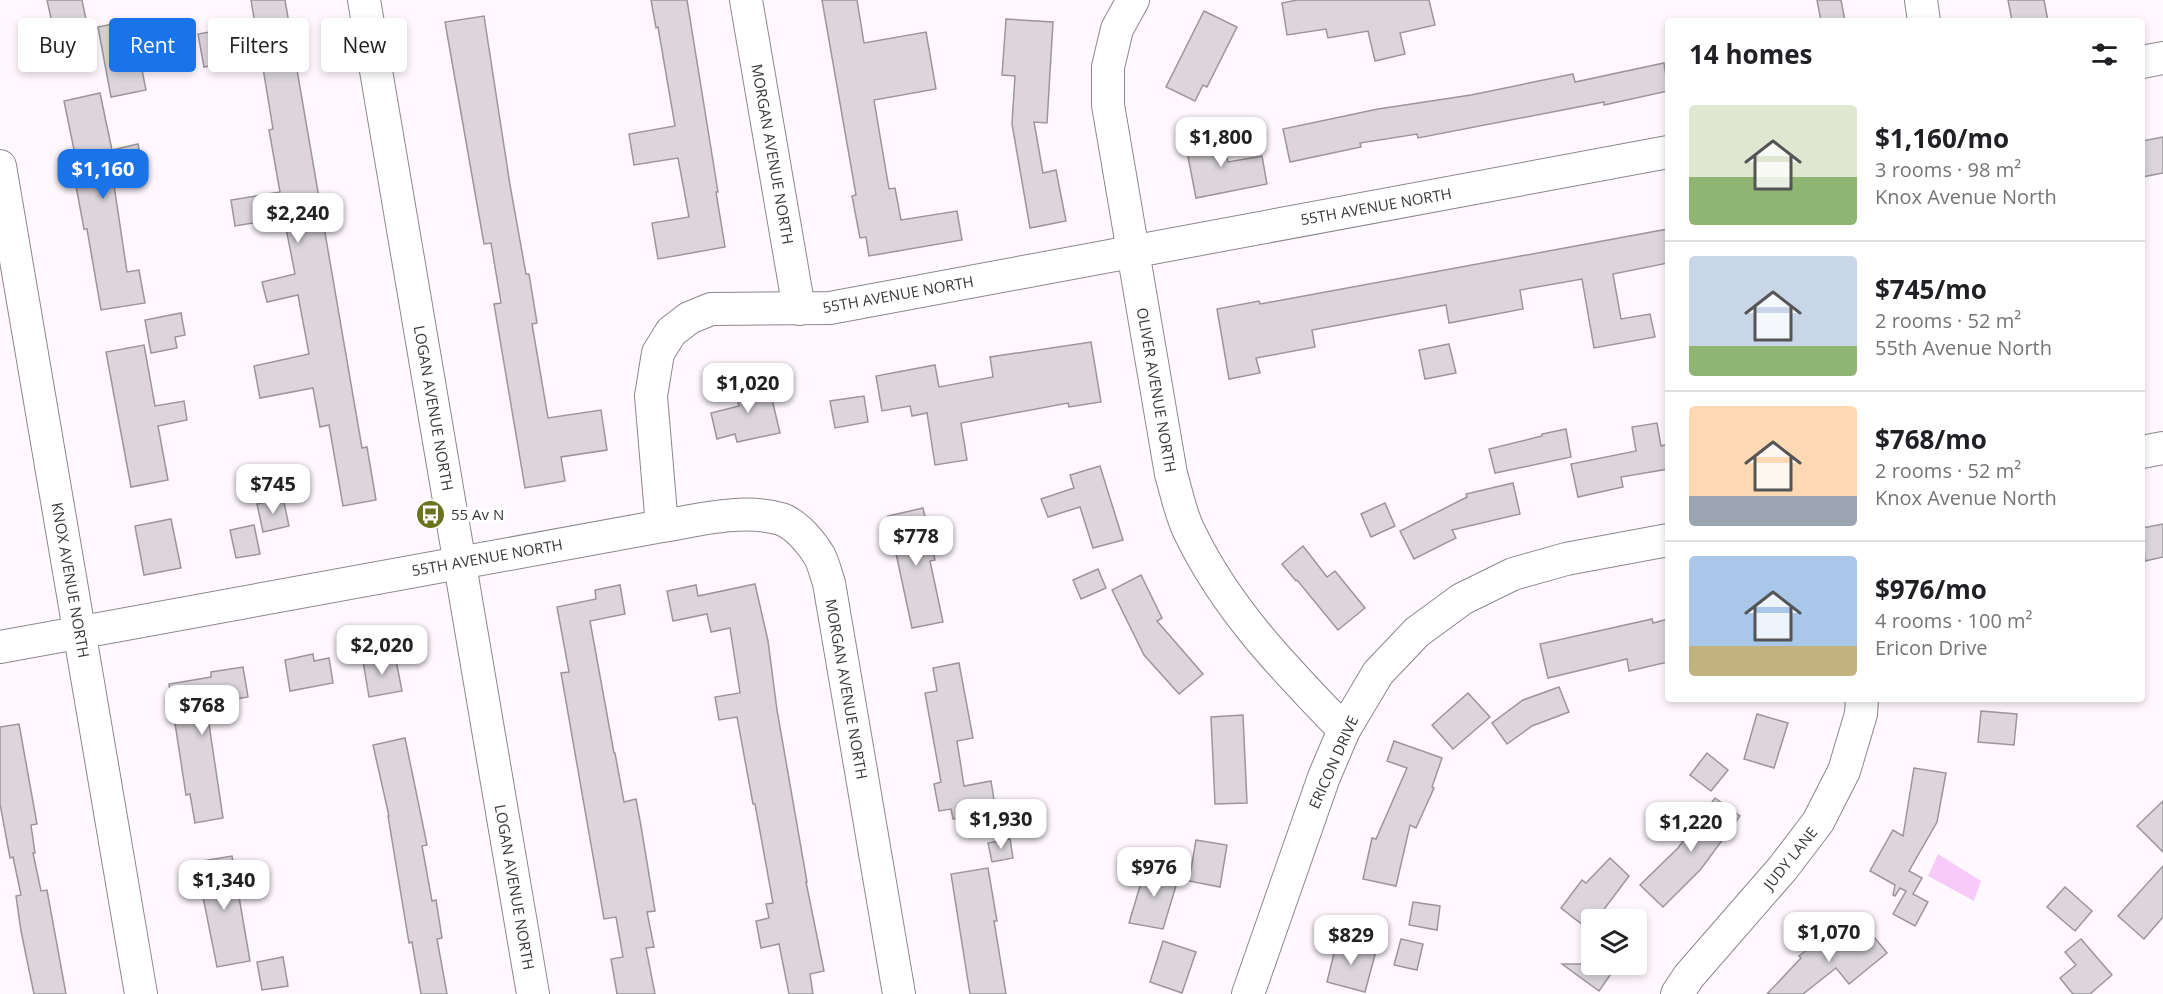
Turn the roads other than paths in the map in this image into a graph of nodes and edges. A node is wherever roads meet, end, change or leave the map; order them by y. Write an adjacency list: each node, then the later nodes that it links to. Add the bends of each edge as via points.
1 (364, 0): 16 (street, LOGAN AVENUE NORTH)
2 (746, 0): 11 (street, MORGAN AVENUE NORTH)
3 (1133, 0): 10 (street, OLIVER AVENUE NORTH, via 1117,29 1108,67 1108,105)
4 (1920, 0): 5 (street)
5 (1923, 18)
6 (2163, 58): 7 (street)
7 (2145, 61)
8 (1665, 153): 10 (street, 55TH AVENUE NORTH)
9 (0, 166): 17 (street, KNOX AVENUE NORTH)
10 (1133, 251): 11 (street, 55TH AVENUE NORTH, via 830,308); 20 (street, OLIVER AVENUE NORTH, via 1171,474 1189,533 1218,587 1256,636)
11 (799, 309): 14 (street, 55TH AVENUE NORTH, via 711,309 689,318 671,332 658,352 651,396)
12 (2163, 448): 13 (street)
13 (2145, 451)
14 (662, 526): 16 (street, 55TH AVENUE NORTH); 23 (street, MORGAN AVENUE NORTH, via 724,516 782,520 804,535 820,557 829,583)
15 (1665, 541): 20 (street, ERICON DRIVE, via 1566,559 1513,574 1462,599 1417,632 1378,673)
16 (460, 562): 17 (street, 55TH AVENUE NORTH); 22 (street, LOGAN AVENUE NORTH)
17 (80, 633): 18 (street, 55TH AVENUE NORTH); 21 (street, KNOX AVENUE NORTH)
18 (0, 647)
19 (1862, 702): 25 (street, JUDY LANE, via 1844,771 1818,822)
20 (1344, 730): 24 (street, ERICON DRIVE)
21 (141, 994)
22 (533, 994)
23 (899, 994)
24 (1248, 994)
25 (1677, 994)

